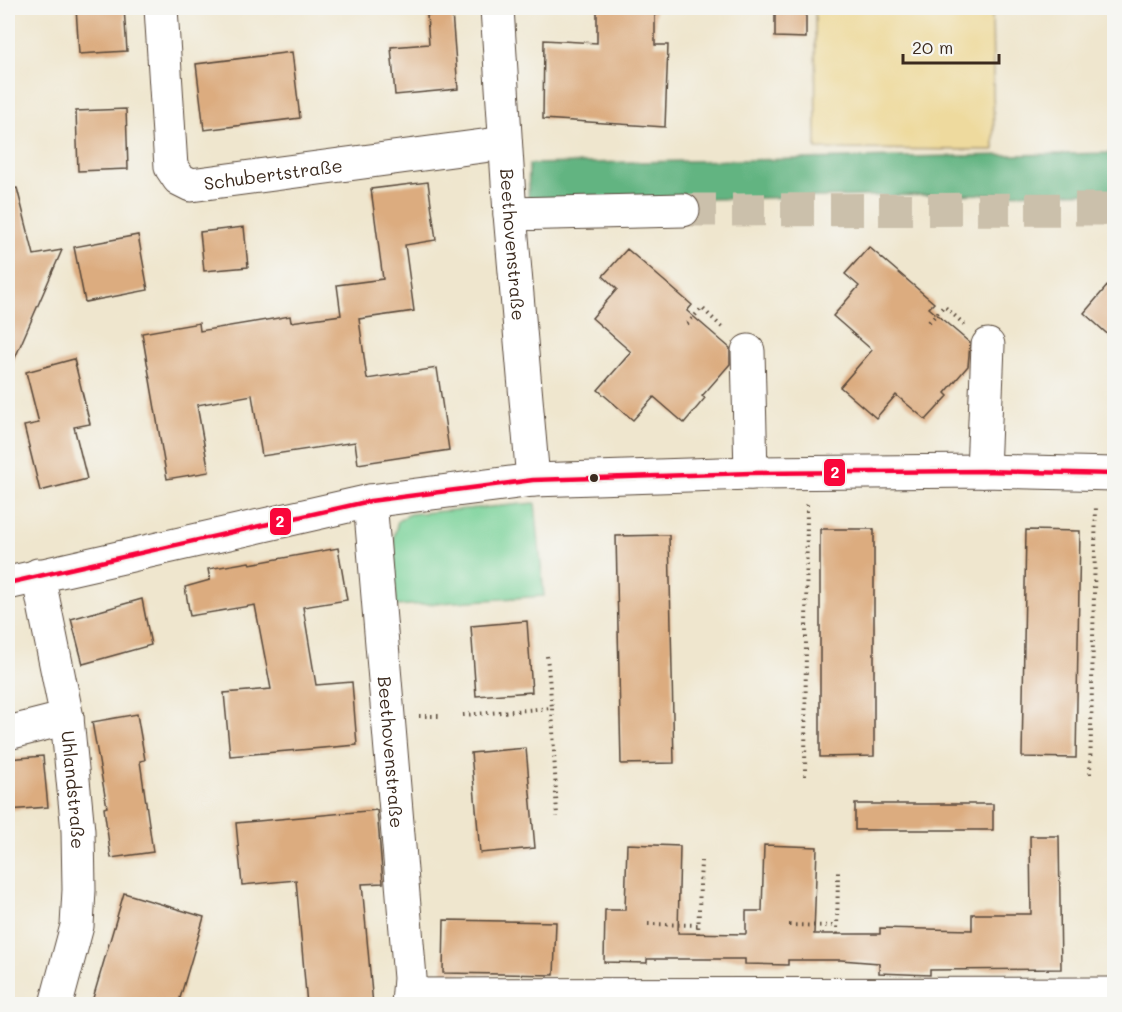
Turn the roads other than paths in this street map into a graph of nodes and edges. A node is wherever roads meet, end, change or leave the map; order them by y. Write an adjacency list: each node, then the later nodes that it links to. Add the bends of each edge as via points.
1 (161, 8): 3 (street, Schubertstraße, via 171,167 178,179 191,185)
2 (497, 8): 3 (street, Beethovenstraße)
3 (505, 143): 5 (street, Beethovenstraße)
4 (683, 210): 5 (street)
5 (510, 214): 11 (street, Beethovenstraße)
6 (988, 345): 8 (street)
7 (748, 351): 9 (street)
8 (983, 471): 9 (street); 10 (street)
9 (751, 473): 11 (street)
10 (1106, 474)
11 (533, 480): 12 (street)
12 (370, 501): 13 (street); 17 (street, Beethovenstraße)
13 (23, 579): 14 (street, Uhlandstraße)
14 (67, 718): 15 (street); 18 (street, Uhlandstraße, via 78,831 79,890 77,926)
15 (8, 733)
16 (1114, 994): 17 (street)
17 (409, 1000)
18 (56, 1005)

